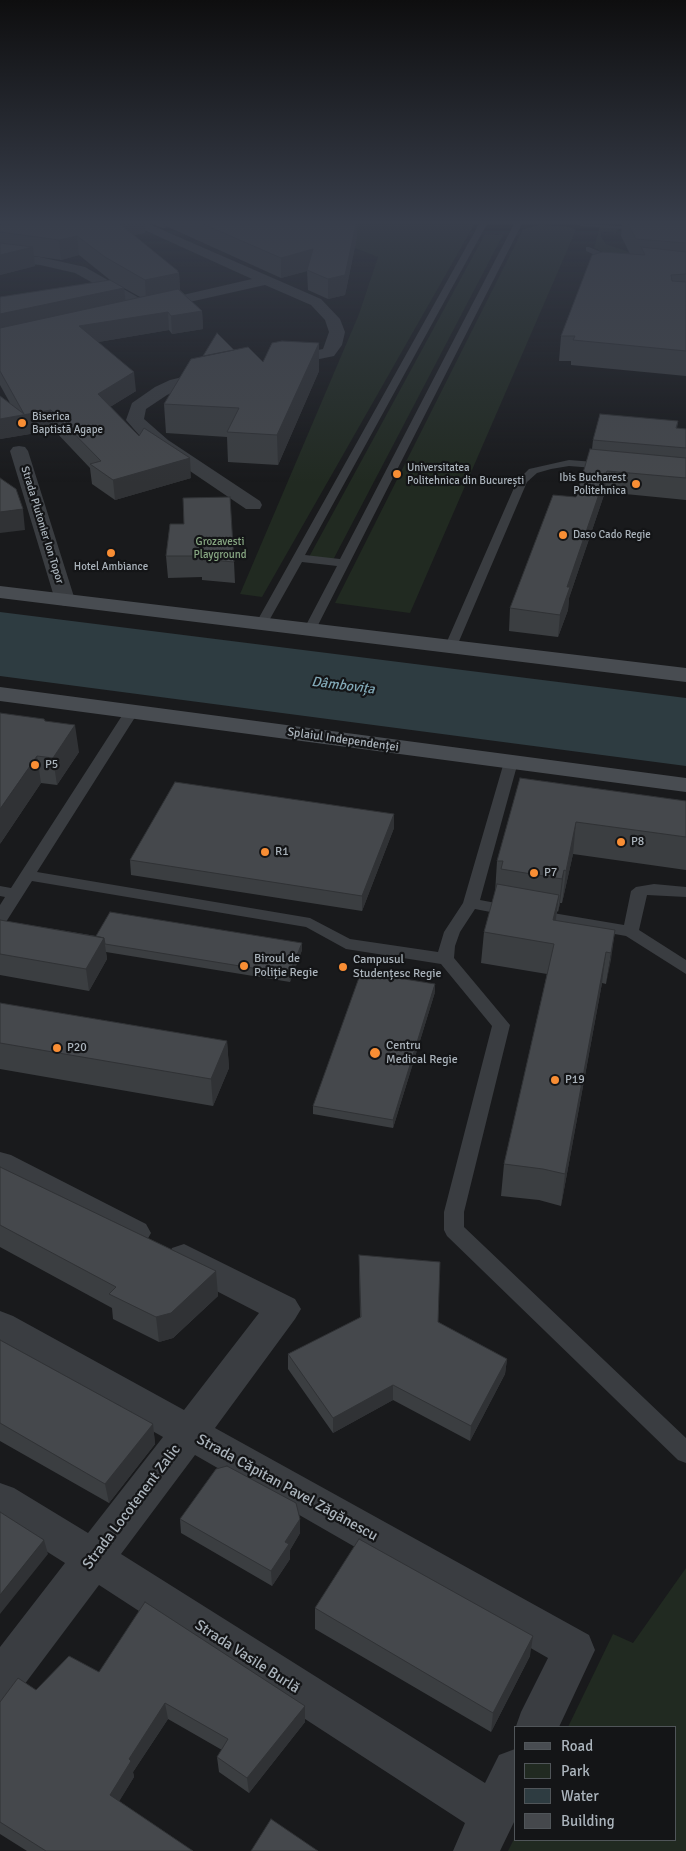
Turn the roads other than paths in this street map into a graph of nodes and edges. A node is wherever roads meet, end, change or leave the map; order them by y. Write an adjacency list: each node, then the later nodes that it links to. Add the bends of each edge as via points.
1 (134, 310): 5 (street)
2 (324, 310): 6 (street, via 332,319 337,338 326,354)
3 (435, 310): 11 (lane)
4 (474, 310): 12 (lane)
5 (126, 312)
6 (261, 366)
7 (229, 371): 10 (street, via 161,391 138,407 135,420 162,444)
8 (19, 451): 14 (street, Strada Plutonier Ion Topor)
9 (616, 467): 17 (lane, via 549,466 533,471 522,480)
10 (253, 505)
11 (298, 558): 12 (lane); 15 (lane)
12 (344, 563): 16 (lane)
13 (0, 592): 14 (main road)
14 (65, 600): 15 (main road)
15 (262, 623): 16 (main road)
16 (310, 629): 17 (main road)
17 (451, 646): 18 (main road)
18 (686, 675)
19 (0, 694): 20 (main road, Splaiul Independenței)
20 (132, 711): 21 (main road, Splaiul Independenței); 23 (lane)
21 (511, 762): 22 (main road, Splaiul Independenței); 26 (lane)
22 (686, 785)
23 (27, 876): 24 (lane); 29 (lane, via 310,923 346,944)
24 (8, 892): 27 (lane)
25 (686, 892): 28 (lane, via 654,888 642,891 638,895)
26 (471, 903): 28 (lane); 29 (lane, via 452,932)
27 (0, 918)
28 (631, 932): 30 (lane)
29 (446, 959): 34 (lane, via 501,1025 454,1212 454,1230)
30 (686, 968)
31 (0, 1164): 33 (street, Strada Locotenent Zalic, via 283,1309)
32 (0, 1326): 33 (street, Strada Căpitan Pavel Zăgănescu)
33 (189, 1432): 36 (street, Strada Locotenent Zalic); 38 (street, Strada Căpitan Pavel Zăgănescu, via 574,1650)
34 (686, 1453)
35 (0, 1501): 36 (street, Strada Vasile Burlă)
36 (94, 1559): 37 (street, Strada Locotenent Zalic); 40 (street, Strada Vasile Burlă)
37 (0, 1682)
38 (536, 1726)
39 (514, 1773): 40 (street)
40 (485, 1833)

